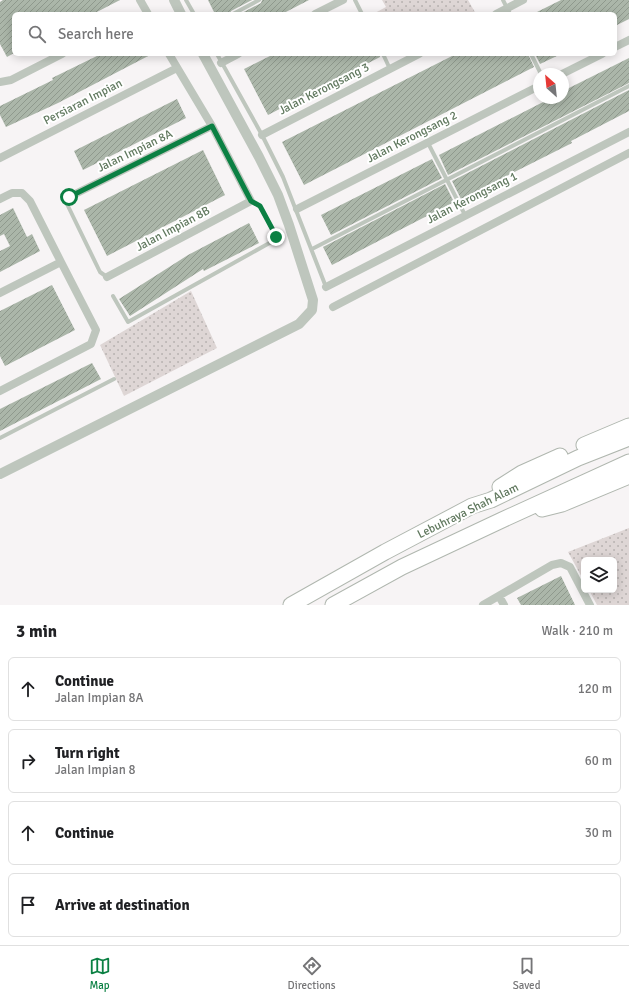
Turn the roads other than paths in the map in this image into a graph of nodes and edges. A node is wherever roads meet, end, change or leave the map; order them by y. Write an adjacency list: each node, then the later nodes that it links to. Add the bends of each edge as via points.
1 (140, 0): 10 (street)
2 (174, 0): 11 (street)
3 (186, 0): 12 (lane)
4 (259, 0): 13 (lane)
5 (343, 0): 14 (street)
6 (355, 0): 15 (lane)
7 (503, 0): 9 (lane)
8 (523, 0): 9 (street)
9 (508, 11)
10 (145, 12)
11 (180, 12)
12 (193, 12)
13 (237, 12)
14 (319, 12)
15 (361, 12)
16 (629, 40): 17 (street)
17 (617, 46)
18 (58, 56): 32 (street, via 11,80)
19 (170, 56): 28 (street)
20 (204, 56): 60 (street, via 278,195 313,300 312,310 299,324)
21 (218, 56): 27 (lane)
22 (234, 56): 27 (street)
23 (384, 56): 30 (lane)
24 (415, 56): 30 (street, Jalan Kerongsang 3)
25 (532, 56): 29 (lane)
26 (598, 56): 31 (street)
27 (221, 62): 37 (lane)
28 (177, 68): 35 (street); 40 (street, Persiaran Impian)
29 (538, 68)
30 (390, 69): 37 (street, Jalan Kerongsang 3)
31 (569, 70)
32 (0, 82)
33 (629, 86): 41 (lane)
34 (533, 89): 38 (street, Jalan Kerongsang 2)
35 (212, 126): 42 (street, Jalan Impian 8A); 44 (street)
36 (629, 132): 46 (street, Jalan Kerongsang 1)
37 (262, 135): 45 (lane)
38 (427, 142): 41 (lane); 45 (street, Jalan Kerongsang 2)
39 (629, 153): 53 (street)
40 (0, 158)
41 (446, 179): 46 (lane); 47 (lane)
42 (69, 197): 49 (lane, via 67,204 100,272)
43 (0, 199): 48 (street, via 12,193 22,193 30,201)
44 (251, 201): 49 (street, Jalan Impian 8B); 52 (lane, via 260,206 275,234 273,241 128,322)
45 (296, 209): 47 (lane)
46 (465, 216): 50 (street, Jalan Kerongsang 1)
47 (312, 249): 50 (lane)
48 (61, 262): 51 (street); 55 (street, via 96,330 91,344)
49 (107, 278)
50 (326, 287)
51 (0, 294)
52 (113, 296)
53 (333, 306)
54 (114, 379): 57 (lane)
55 (0, 391)
56 (629, 426): 62 (highway, via 522,473)
57 (0, 438)
58 (629, 438): 62 (highway, Lebuhraya Shah Alam, via 578,458 491,500)
59 (629, 462): 63 (highway, Lebuhraya Shah Alam)
60 (0, 474)
61 (629, 476): 63 (highway, via 562,504)
62 (472, 506): 66 (highway, Lebuhraya Shah Alam)
63 (502, 520): 64 (highway, Lebuhraya Shah Alam)
64 (402, 567): 67 (highway, Lebuhraya Shah Alam); 68 (highway)
65 (499, 596): 69 (street); 70 (street); 71 (street, via 552,565 561,563 570,567)
66 (291, 605)
67 (333, 605)
68 (345, 605)
69 (483, 605)
70 (504, 605)
71 (590, 605)

